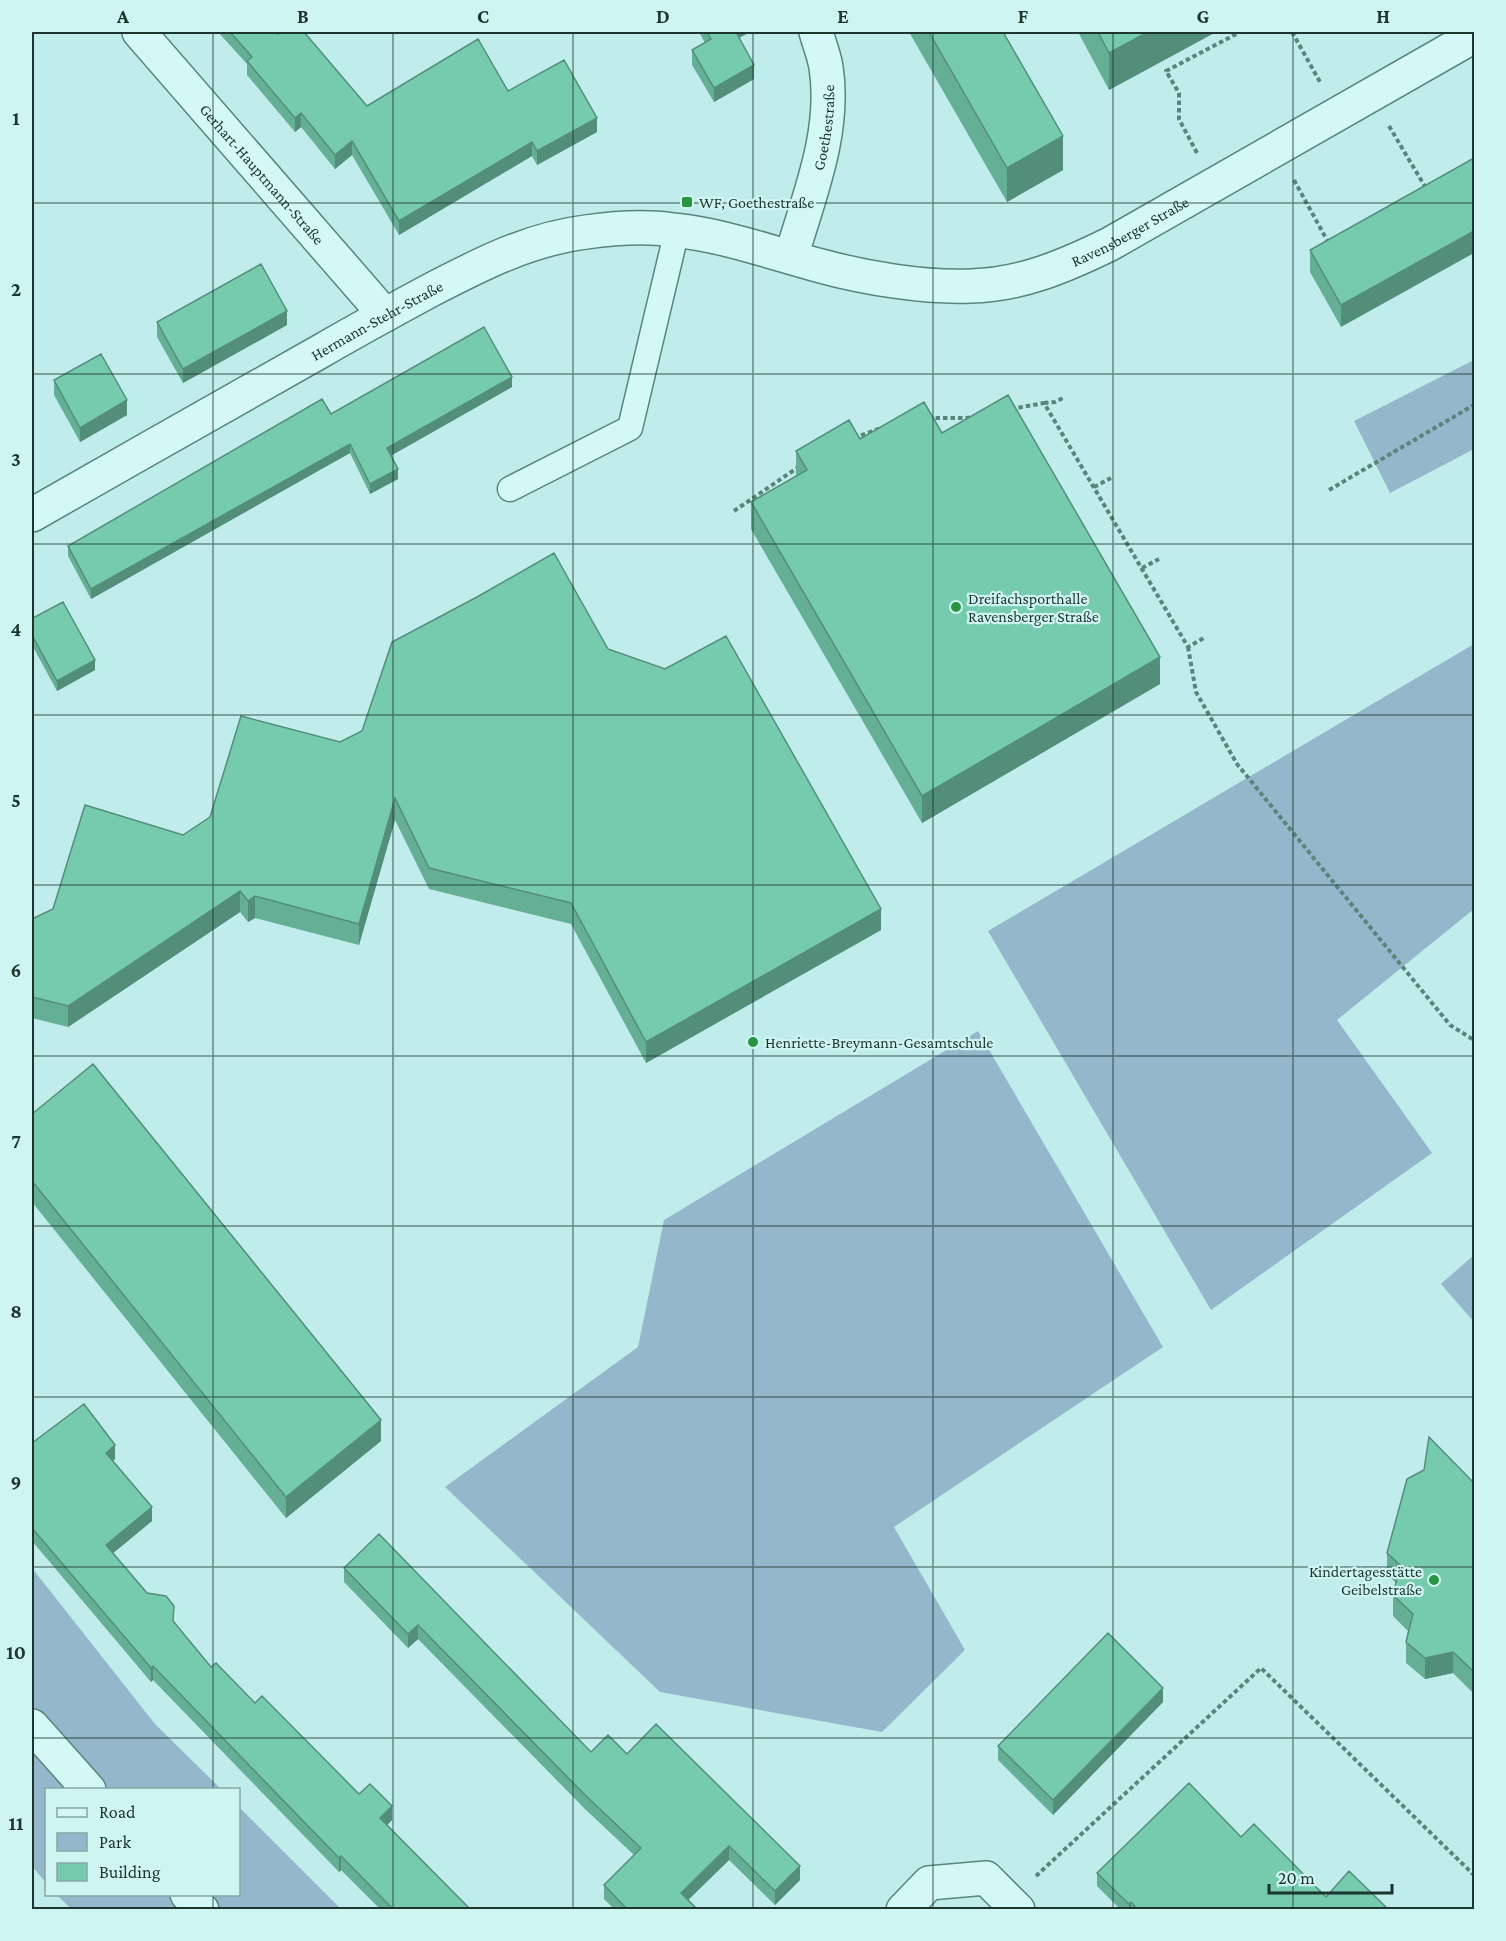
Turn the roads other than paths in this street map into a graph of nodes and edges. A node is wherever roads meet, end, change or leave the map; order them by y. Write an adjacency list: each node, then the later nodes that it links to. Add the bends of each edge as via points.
1 (139, 32): 7 (street, Gerhart-Hauptmann-Straße)
2 (816, 32): 6 (street, Goethestraße, via 826,66 826,136)
3 (1474, 36): 6 (street, Ravensberger Straße, via 1110,244 1032,277 972,286 880,278)
4 (677, 230): 5 (street, Hermann-Stehr-Straße); 7 (street, Hermann-Stehr-Straße, via 621,228 547,239 473,268); 8 (lane, via 630,428)
5 (752, 246): 6 (street, Ravensberger Straße)
6 (791, 257)
7 (385, 315): 9 (street, Hermann-Stehr-Straße)
8 (510, 489)
9 (32, 515)
10 (32, 1726): 11 (street)
11 (87, 1788)
12 (189, 1896): 14 (street)
13 (1013, 1905): 15 (street, via 986,1878 929,1883)
14 (202, 1910)
15 (903, 1910)

